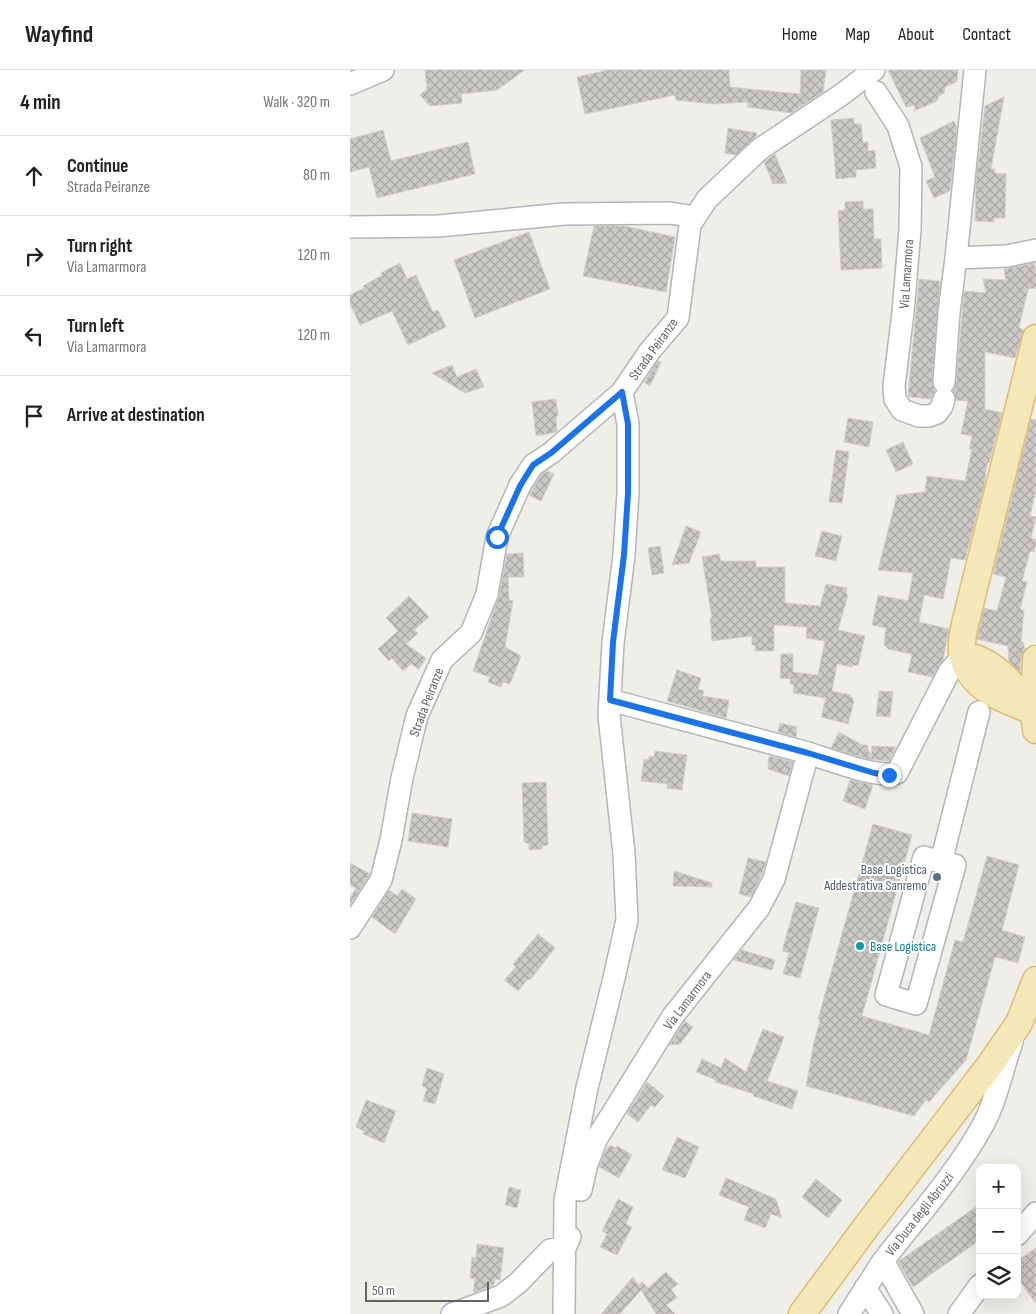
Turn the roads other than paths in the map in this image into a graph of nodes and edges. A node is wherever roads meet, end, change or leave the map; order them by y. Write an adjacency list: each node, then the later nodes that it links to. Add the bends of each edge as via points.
1 (382, 70): 4 (street)
2 (874, 70): 6 (street, Strada Peiranze, via 760,149 707,199)
3 (975, 70): 9 (street, Via Lamarmora)
4 (350, 84)
5 (876, 92): 9 (street, Via Lamarmora, via 898,126 912,167 904,312 894,386 895,399 902,410 919,416 937,413 942,406)
6 (695, 217): 7 (street, via 670,213 564,214 439,226); 11 (street, Strada Peiranze, via 687,238 678,318 649,352)
7 (350, 227)
8 (1036, 250): 9 (street, via 1007,256)
9 (956, 258)
10 (1036, 338): 12 (main road, via 967,616)
11 (622, 392): 14 (street, Via Lamarmora, via 628,424 628,493); 19 (street, Strada Peiranze, via 533,465 520,486 497,537 487,594 471,634 442,660 417,716 382,880)
12 (964, 659): 16 (main road, via 980,659 988,665 1020,693); 17 (street, via 949,672 897,773 874,773)
13 (1036, 659): 16 (main road)
14 (610, 700): 17 (street); 27 (street, Via Lamarmora, via 627,920 587,1088 567,1190)
15 (979, 712): 18 (street)
16 (1035, 720)
17 (808, 753): 27 (street, Via Lamarmora, via 774,879 759,908 673,1016 597,1138)
18 (941, 862): 18 (street, via 924,857 886,995 916,1004 955,865)
19 (350, 928)
20 (1036, 980): 21 (main road)
21 (1019, 1023): 22 (main road); 24 (street, Via Duca degli Abruzzi, via 995,1098)
22 (964, 1098): 23 (main road); 24 (street, via 966,1110)
23 (944, 1125): 24 (street, via 962,1123); 33 (main road)
24 (977, 1130): 28 (street, Via Duca degli Abruzzi, via 938,1192)
25 (1036, 1213): 26 (street)
26 (1021, 1230)
27 (565, 1248): 31 (street, via 550,1250 501,1296); 32 (street, Via Lamarmora)
28 (883, 1261): 29 (street); 36 (street, Via Duca degli Abruzzi)
29 (865, 1288): 34 (street); 35 (street)
30 (976, 1291): 37 (street)
31 (452, 1314)
32 (564, 1314)
33 (802, 1314)
34 (849, 1314)
35 (882, 1314)
36 (913, 1314)
37 (959, 1314)

